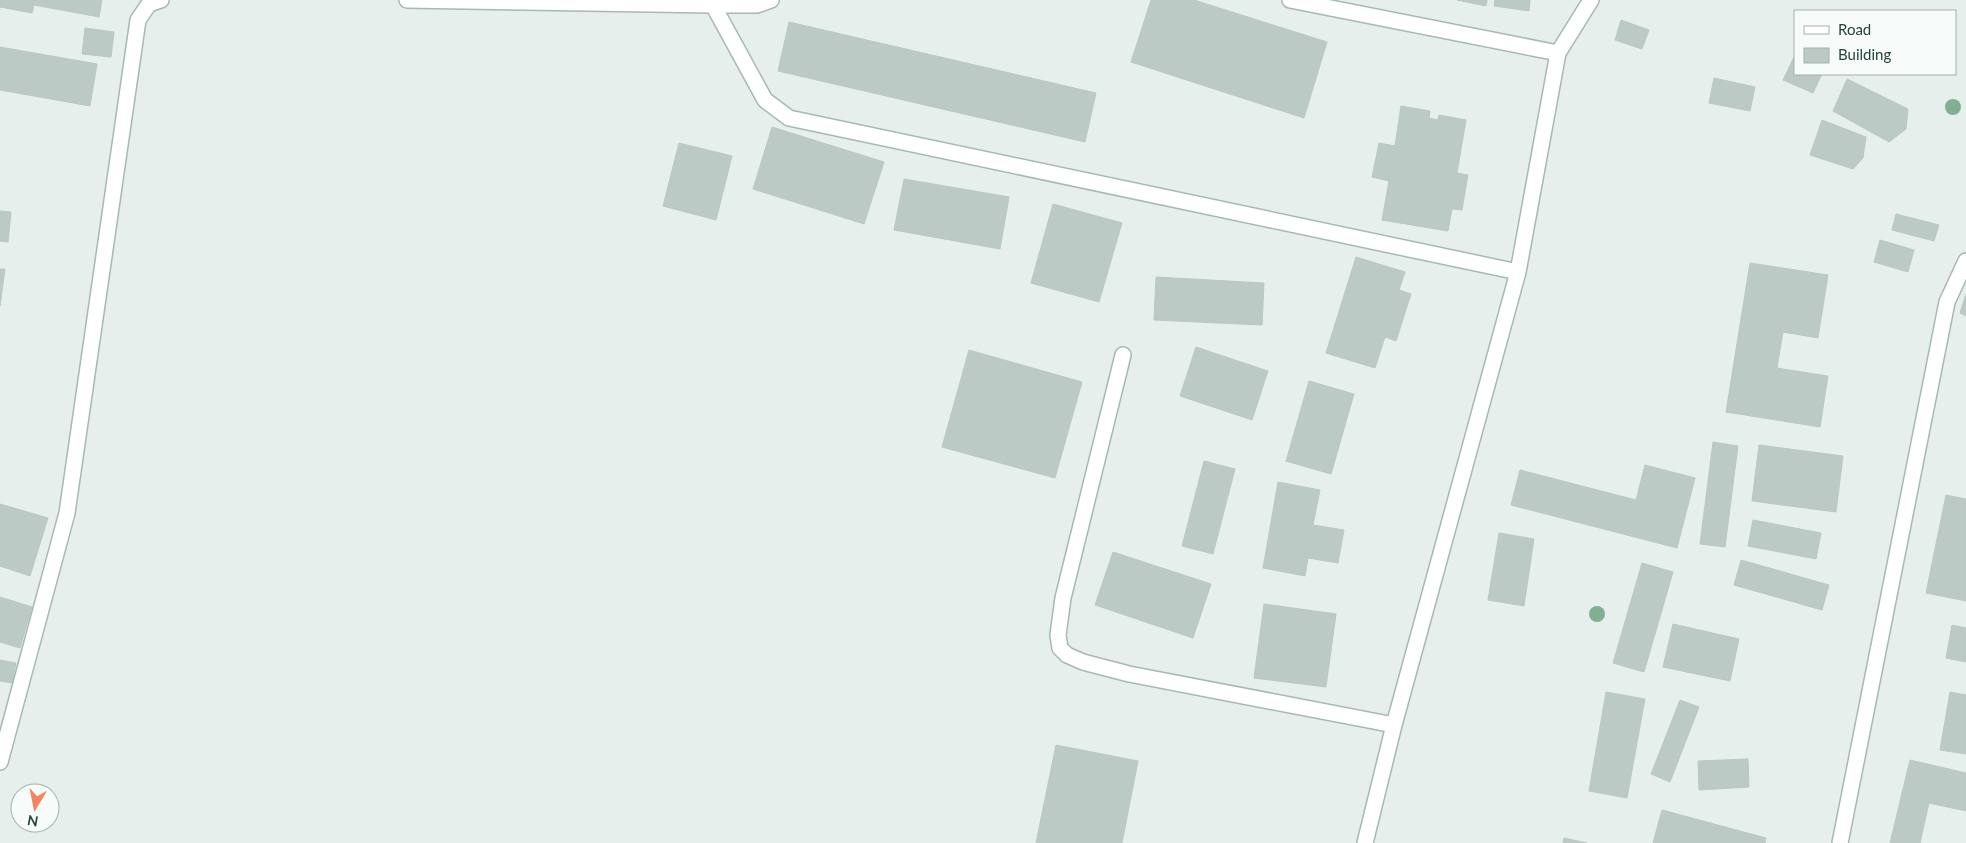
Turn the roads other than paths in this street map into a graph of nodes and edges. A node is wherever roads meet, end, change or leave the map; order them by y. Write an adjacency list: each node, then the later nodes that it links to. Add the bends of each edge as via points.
1 (161, 0): 12 (street, via 149,4 138,20 66,513)
2 (407, 0): 6 (street)
3 (771, 0): 6 (street, via 757,5)
4 (1290, 0): 7 (street)
5 (1591, 0): 7 (street)
6 (713, 6): 9 (street, via 765,100 789,118)
7 (1558, 54): 9 (street)
8 (1966, 261): 14 (street, via 1947,302)
9 (1518, 272): 11 (street)
10 (1122, 354): 11 (street, via 1063,598 1058,635 1060,648 1067,656 1082,662 1129,674)
11 (1394, 725): 13 (street)
12 (0, 762)
13 (1365, 843)
14 (1840, 843)

